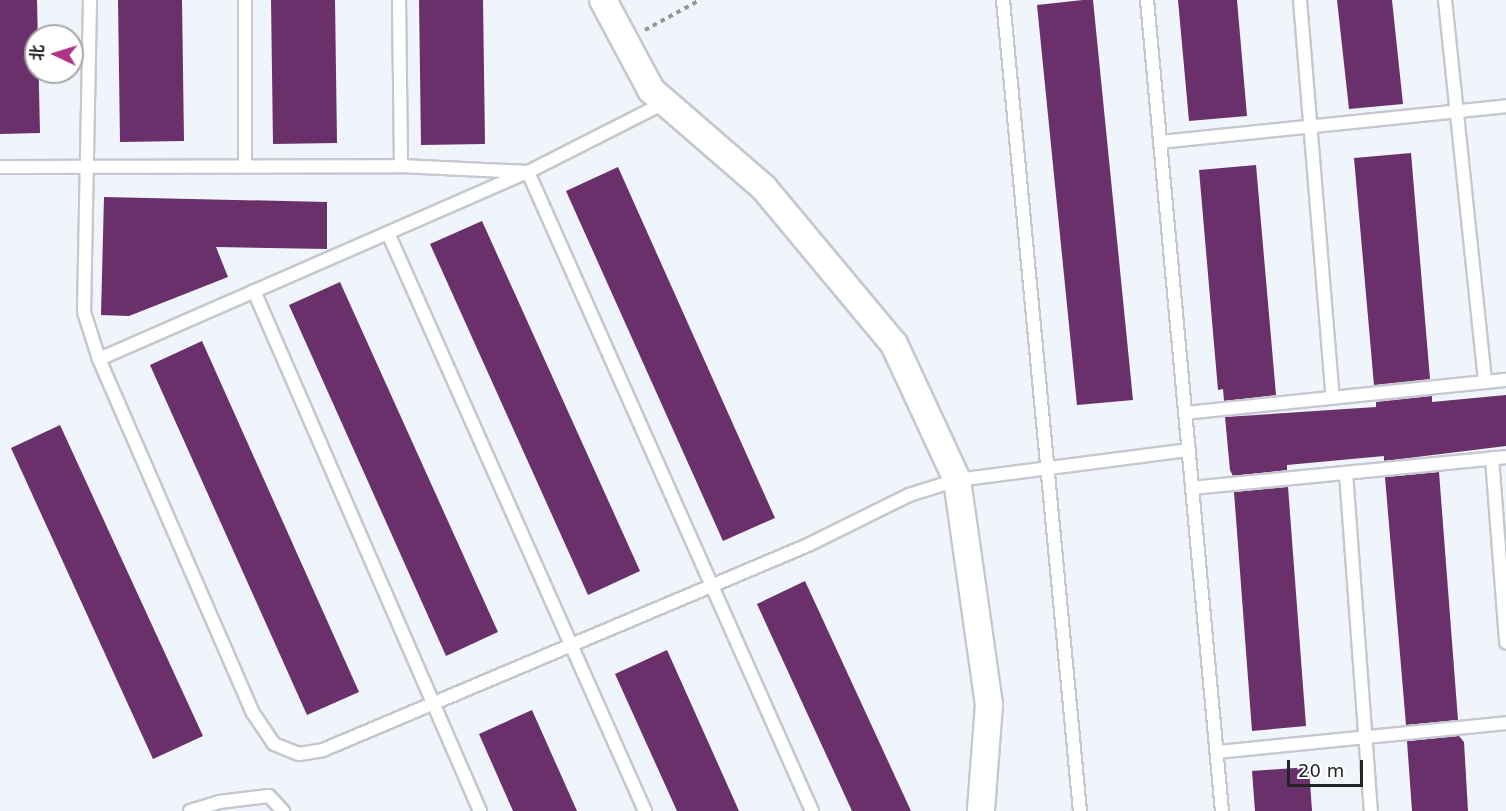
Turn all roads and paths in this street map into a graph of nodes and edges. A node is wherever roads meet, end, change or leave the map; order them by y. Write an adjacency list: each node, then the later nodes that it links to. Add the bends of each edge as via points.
1 (90, 0): 19 (lane)
2 (244, 0): 17 (lane)
3 (399, 0): 18 (lane)
4 (603, 0): 10 (street)
5 (700, 0): 10 (path)
6 (1003, 0): 31 (lane)
7 (1147, 0): 15 (lane)
8 (1300, 0): 14 (lane)
9 (1445, 0): 13 (lane)
10 (625, 41): 11 (street, via 651,90)
11 (666, 102): 20 (lane); 33 (street, via 764,188 894,344)
12 (1506, 106): 13 (lane)
13 (1457, 112): 14 (lane); 25 (lane)
14 (1311, 127): 15 (lane); 26 (lane)
15 (1160, 142): 27 (lane)
16 (0, 166): 19 (lane)
17 (245, 166): 18 (lane); 19 (lane)
18 (401, 166): 20 (lane)
19 (88, 167): 23 (lane, via 84,312)
20 (528, 172): 21 (lane); 35 (lane)
21 (388, 232): 22 (lane); 37 (lane)
22 (254, 291): 23 (lane); 38 (lane)
23 (99, 359): 38 (lane, via 253,713 274,744 299,754 323,750)
24 (1506, 380): 25 (lane)
25 (1485, 382): 26 (lane)
26 (1333, 398): 27 (lane)
27 (1185, 413): 28 (lane)
28 (1189, 450): 31 (lane); 34 (lane)
29 (1506, 457): 30 (lane)
30 (1492, 458): 32 (lane); 36 (lane)
31 (1049, 467): 33 (lane); 48 (lane)
32 (1346, 473): 34 (lane); 40 (lane)
33 (957, 480): 35 (lane, via 909,495); 47 (street, via 989,704)
34 (1192, 488): 41 (lane)
35 (714, 585): 37 (lane); 46 (lane)
36 (1506, 642)
37 (570, 646): 38 (lane); 45 (lane)
38 (431, 704): 44 (lane)
39 (1506, 723): 40 (lane)
40 (1365, 736): 41 (lane); 50 (lane)
41 (1217, 752): 49 (lane)
42 (190, 811): 43 (lane, via 219,802 269,796)
43 (283, 811)
44 (480, 811)
45 (645, 811)
46 (813, 811)
47 (981, 811)
48 (1080, 811)
49 (1222, 811)
50 (1371, 811)

